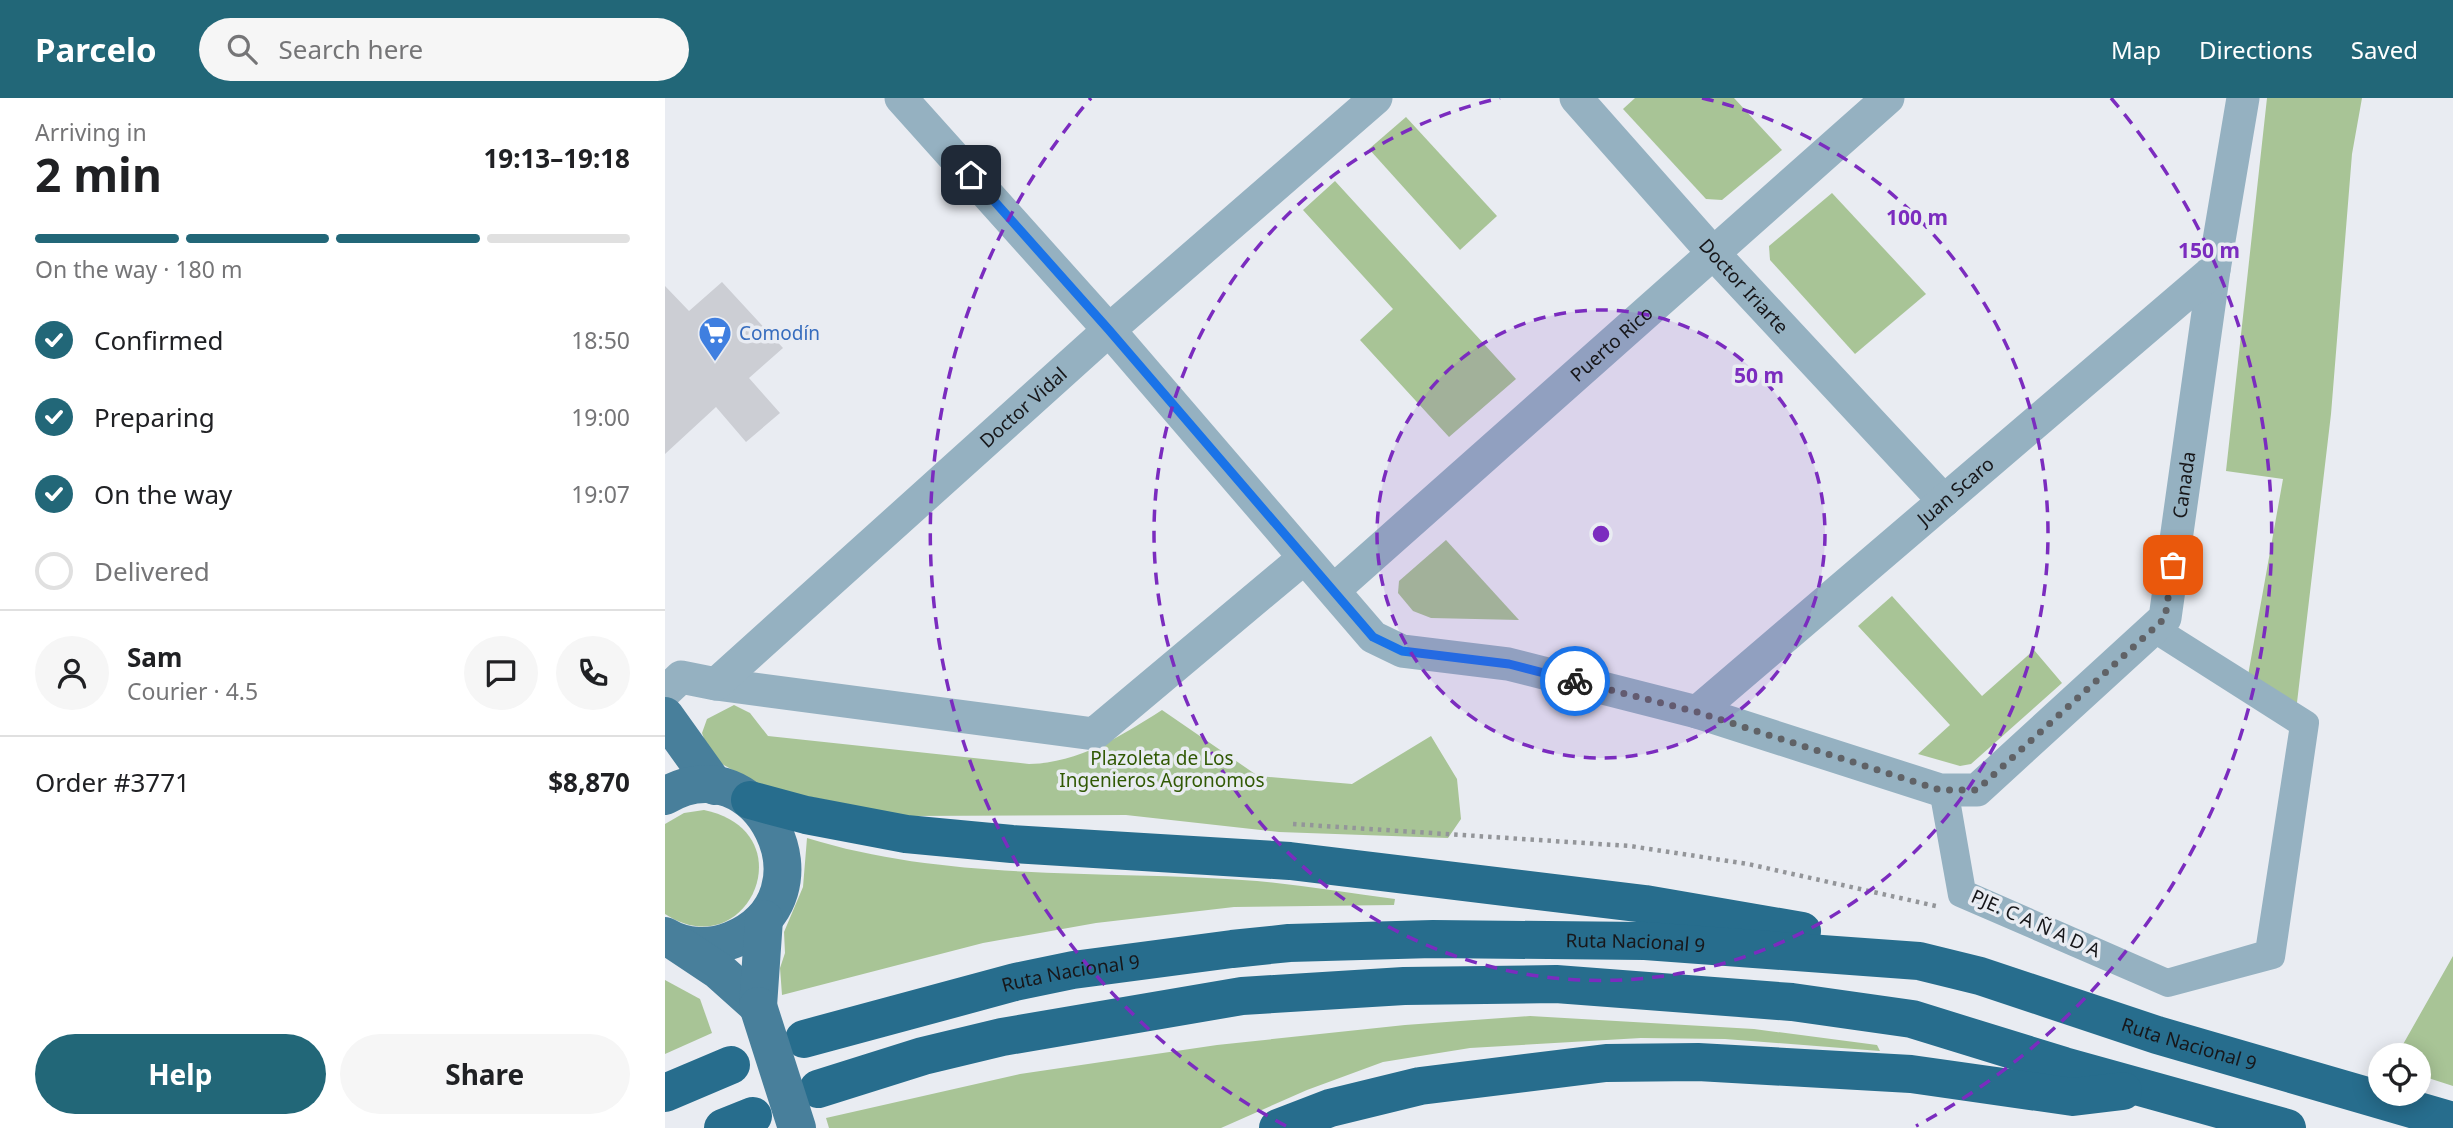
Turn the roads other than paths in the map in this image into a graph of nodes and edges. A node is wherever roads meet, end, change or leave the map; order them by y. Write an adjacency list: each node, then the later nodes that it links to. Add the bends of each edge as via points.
1 (901, 98): 8 (street)
2 (1376, 98): 8 (street, Doctor Vidal)
3 (1576, 98): 6 (street, Doctor Iriarte)
4 (1888, 98): 6 (street, Puerto Rico)
5 (2243, 98): 7 (street, Canada)
6 (1714, 254): 9 (street, Doctor Iriarte); 11 (street, Puerto Rico)
7 (2214, 270): 9 (street, Juan Scaro); 15 (street, Canada, via 2165,618 1977,790 1940,790)
8 (1109, 330): 10 (street); 13 (street, Doctor Vidal)
9 (1944, 501): 15 (street, Juan Scaro)
10 (1304, 558): 11 (street); 13 (street, via 1094,734)
11 (1334, 590): 15 (street, via 1373,637 1402,651 1509,664)
12 (2161, 631): 12 (street, PJE. C A Ñ A D A, via 2307,723 2273,957 2168,985 1960,895 1942,795 1947,794 1964,892 2167,981 2267,952 2302,725 2159,634)
13 (716, 684): 14 (street, via 681,677)
14 (665, 692)
15 (1697, 712)
16 (665, 716): 17 (main road)
17 (715, 786): 18 (main road, via 693,786); 19 (main road)
18 (665, 796)
19 (750, 800): 20 (main road, via 778,835 783,856 783,878); 22 (highway, via 906,834 1290,861 1632,902 1782,926)
20 (764, 919): 21 (main road, via 745,935 722,944 698,947); 23 (main road)
21 (670, 939): 23 (main road, via 719,971)
22 (1919, 961): 24 (highway, Ruta Nacional 9, via 1645,942 1446,939 1289,943 1073,970); 29 (highway, Ruta Nacional 9)
23 (758, 1006): 30 (main road, bridge)
24 (804, 1039)
25 (731, 1065): 28 (highway)
26 (2143, 1088): 27 (highway, via 1912,1019 1792,1002 1556,984 1404,986 1242,996 1002,1037); 31 (highway, via 2073,1097 1911,1074 1698,1062 1606,1063 1420,1086 1330,1108); 32 (highway)
27 (818, 1089)
28 (665, 1093)
29 (2453, 1121)
30 (797, 1128)
31 (1278, 1128)
32 (2287, 1128)

